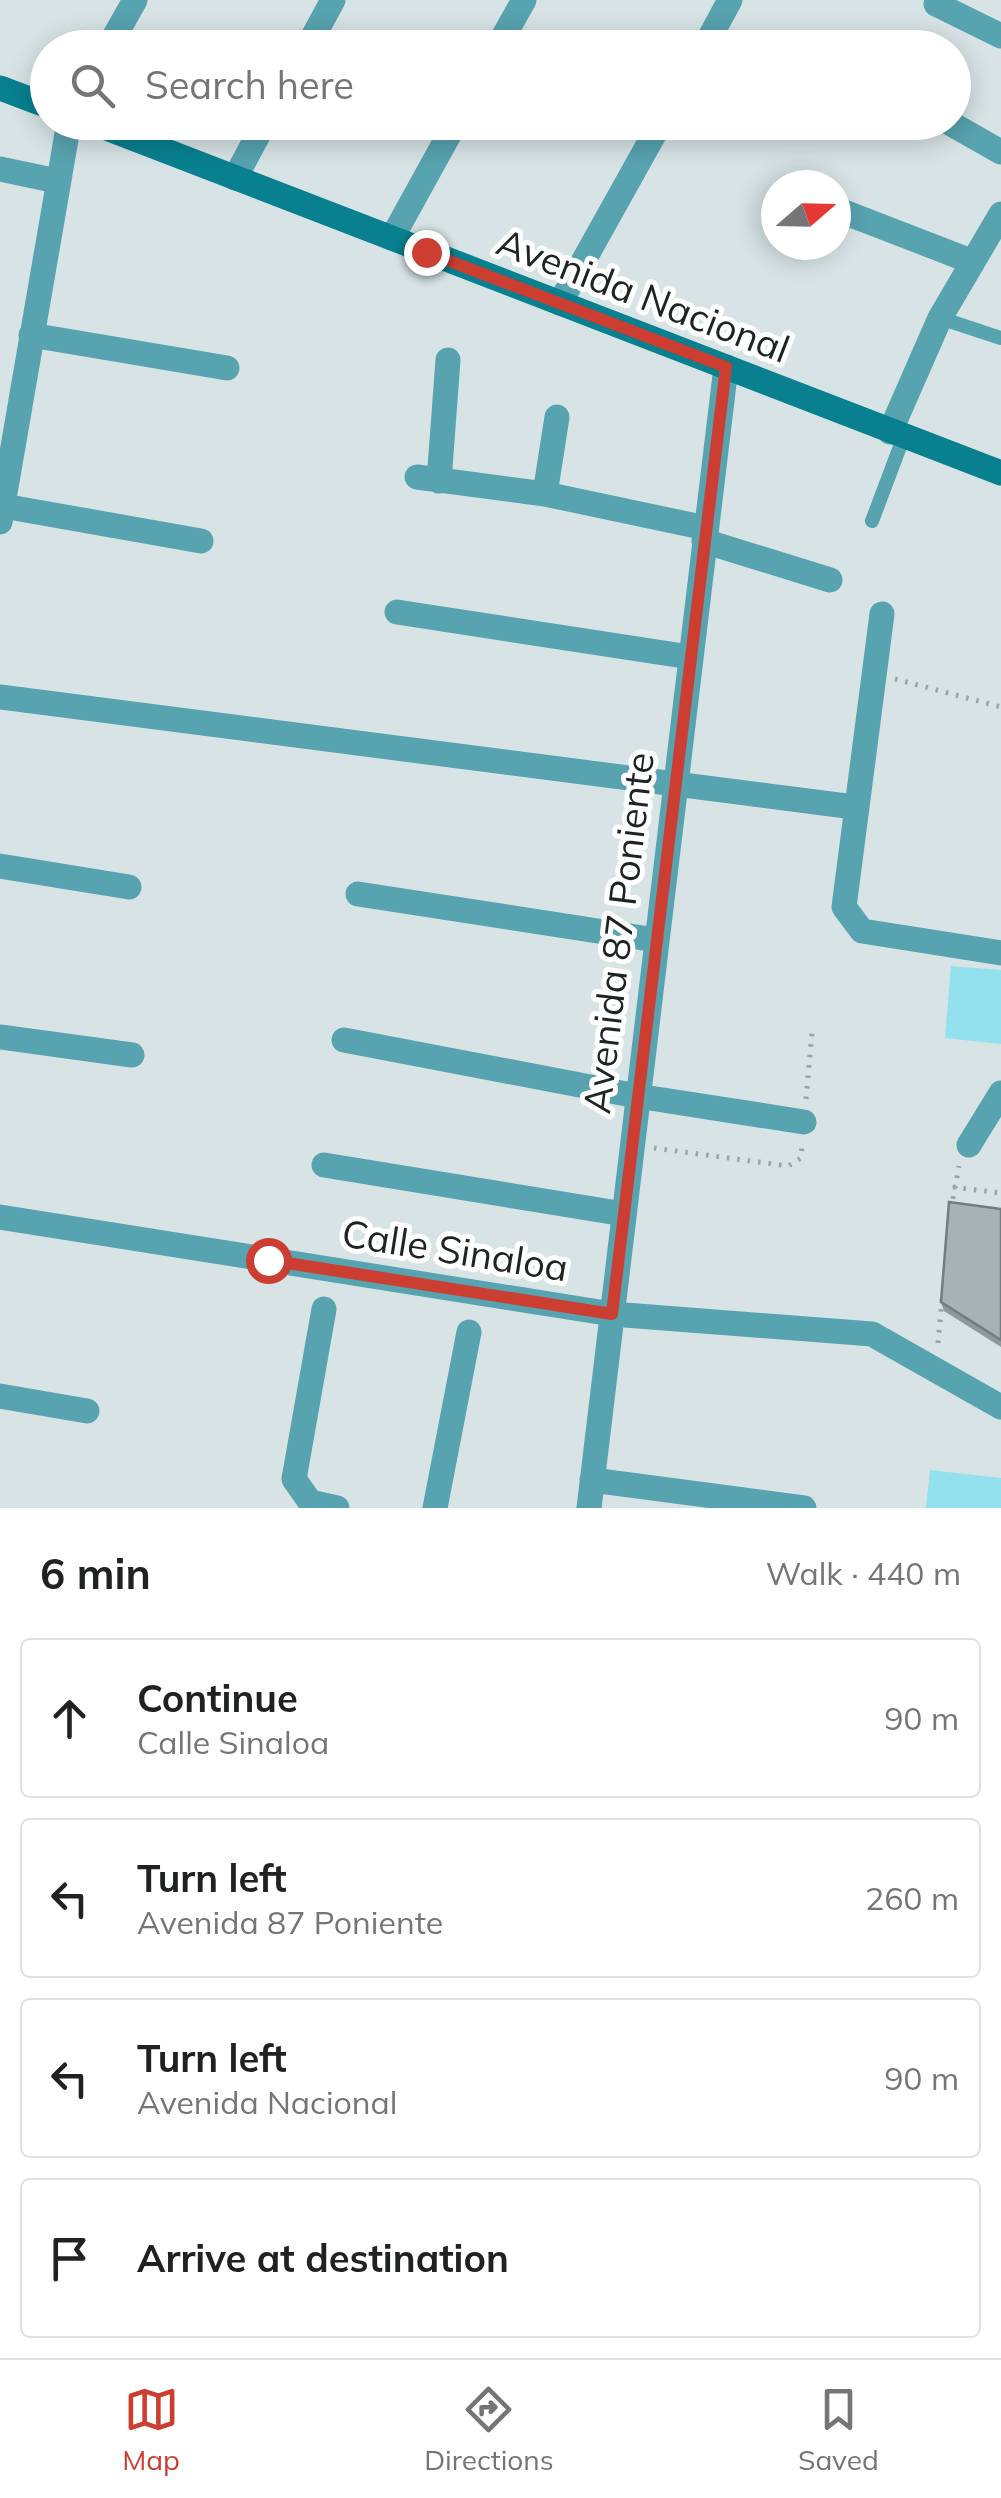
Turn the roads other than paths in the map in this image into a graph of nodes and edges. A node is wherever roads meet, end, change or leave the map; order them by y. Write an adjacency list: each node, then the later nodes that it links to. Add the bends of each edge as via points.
1 (135, 0): 6 (street)
2 (333, 0): 7 (street)
3 (524, 0): 8 (street)
4 (730, 0): 9 (street)
5 (936, 4): 10 (street)
6 (118, 30)
7 (317, 30)
8 (508, 30)
9 (714, 30)
10 (1001, 36)
11 (0, 88): 12 (main road)
12 (30, 99)
13 (971, 135): 19 (street)
14 (66, 140): 22 (street)
15 (136, 140): 21 (main road, Avenida Nacional)
16 (255, 140): 21 (street)
17 (446, 140): 25 (street)
18 (652, 140): 27 (street)
19 (1001, 152)
20 (0, 170): 22 (street)
21 (234, 178): 25 (main road, Avenida Nacional)
22 (58, 181): 29 (street)
23 (1001, 214): 26 (street)
24 (851, 215): 26 (street)
25 (392, 238): 27 (main road, Avenida Nacional)
26 (974, 262): 28 (street)
27 (560, 303): 32 (main road, Avenida Nacional)
28 (940, 318): 30 (lane); 35 (street)
29 (31, 336): 33 (street); 38 (street)
30 (1001, 338)
31 (448, 360): 37 (street, via 428,478)
32 (726, 367): 35 (main road, Avenida Nacional); 40 (street, Avenida 87 Poniente)
33 (227, 368)
34 (557, 417): 37 (street)
35 (897, 434): 36 (main road, Avenida Nacional); 39 (lane)
36 (1001, 473)
37 (545, 494): 40 (street)
38 (1, 514): 41 (street)
39 (872, 521)
40 (705, 535): 42 (street); 45 (street, Avenida 87 Poniente)
41 (201, 541)
42 (830, 580)
43 (397, 612): 45 (street)
44 (882, 614): 48 (street)
45 (690, 658): 47 (street, Avenida 87 Poniente)
46 (0, 697): 47 (street)
47 (674, 787): 48 (street); 52 (street, Avenida 87 Poniente)
48 (854, 808): 53 (street, via 844,907 862,931)
49 (0, 866): 50 (street)
50 (129, 887)
51 (358, 894): 52 (street)
52 (656, 940): 58 (street, Avenida 87 Poniente)
53 (1001, 953)
54 (0, 1037): 56 (street)
55 (344, 1040): 58 (street)
56 (132, 1055)
57 (1001, 1093): 60 (street)
58 (637, 1096): 59 (street); 62 (street, Avenida 87 Poniente)
59 (804, 1122)
60 (969, 1145)
61 (324, 1165): 62 (street)
62 (624, 1214): 65 (street, Avenida 87 Poniente)
63 (0, 1217): 65 (street, Calle Sinaloa)
64 (324, 1309): 71 (street, via 294,1479 310,1502)
65 (612, 1314): 68 (street, Calle Sinaloa, via 872,1334); 70 (street, Avenida 87 Poniente)
66 (469, 1332): 72 (street)
67 (0, 1396): 69 (street)
68 (1001, 1407)
69 (87, 1411)
70 (592, 1480): 73 (street, Avenida 87 Poniente); 74 (street)
71 (336, 1508)
72 (435, 1508)
73 (589, 1508)
74 (804, 1508)

